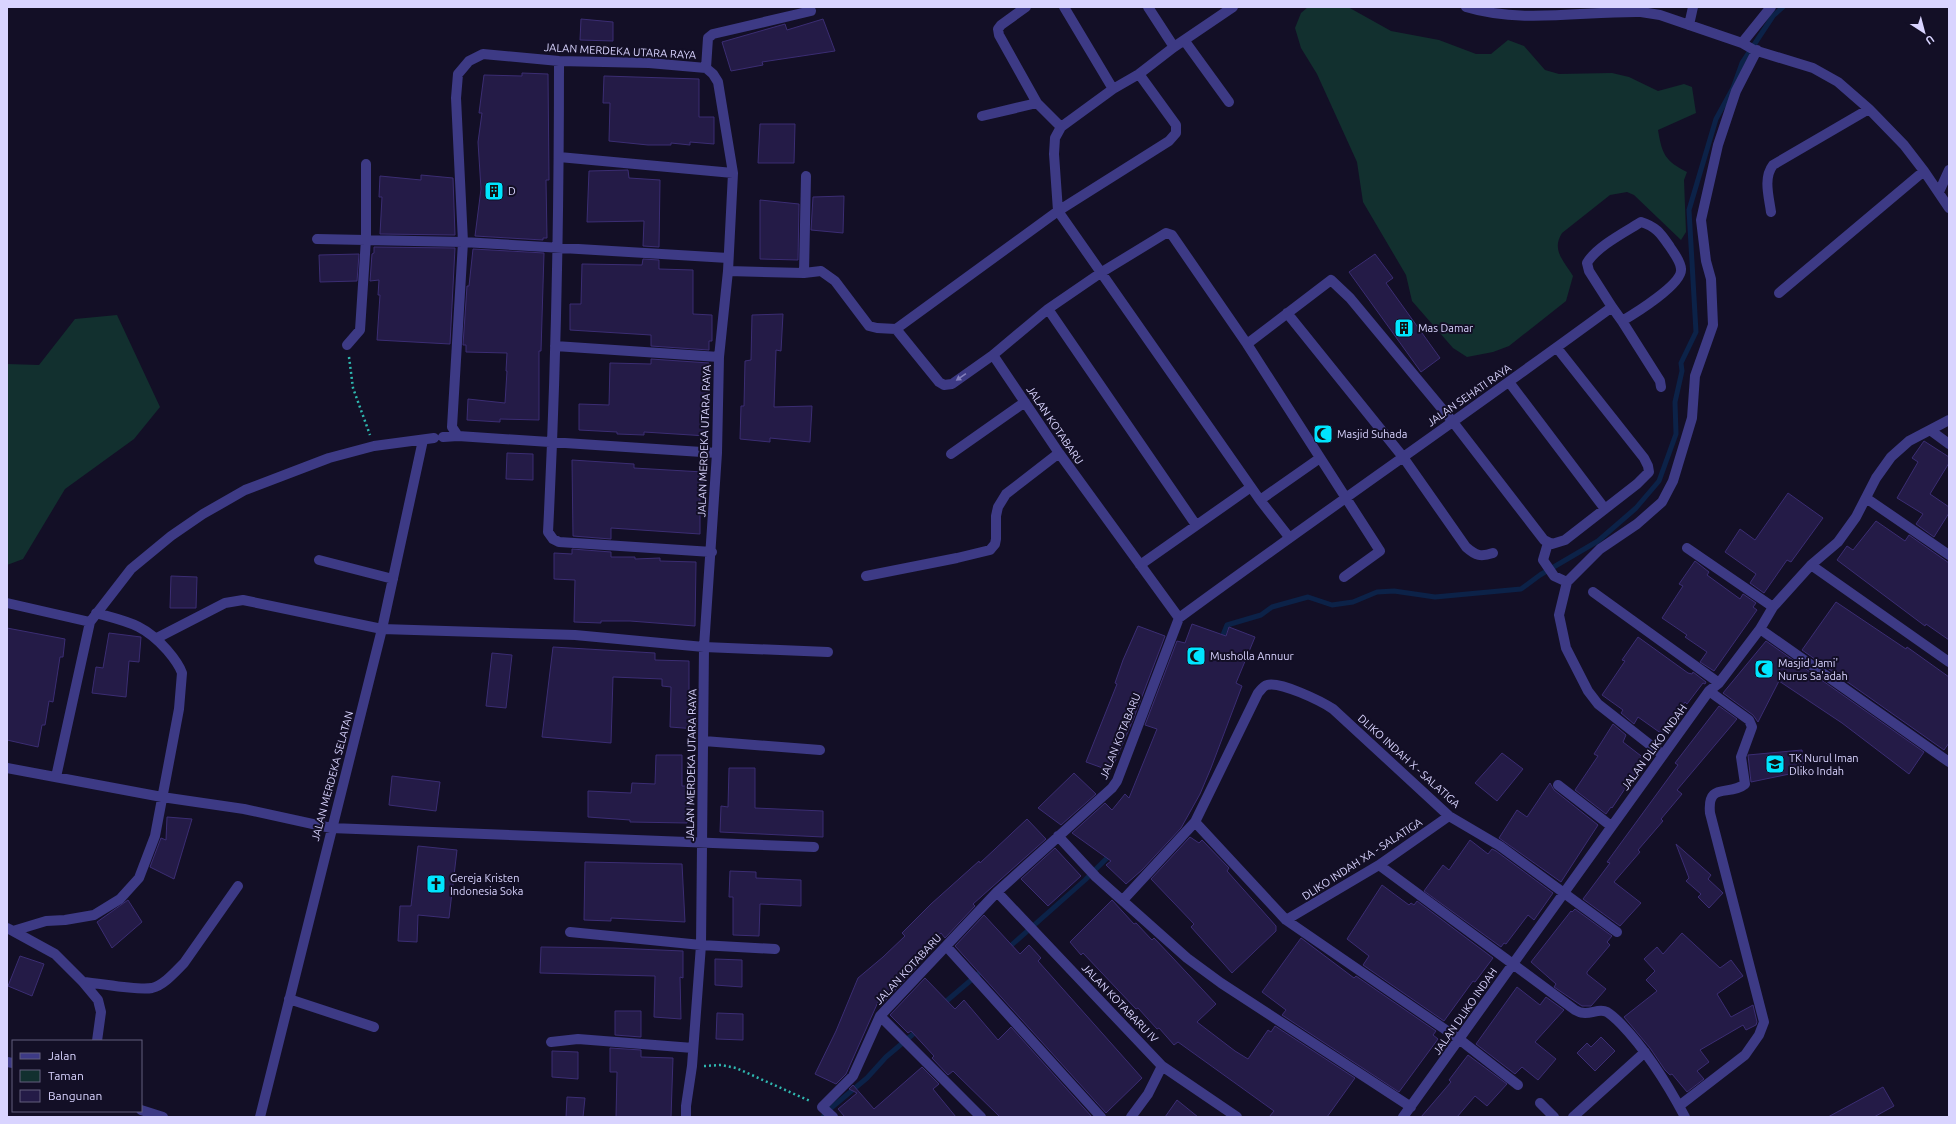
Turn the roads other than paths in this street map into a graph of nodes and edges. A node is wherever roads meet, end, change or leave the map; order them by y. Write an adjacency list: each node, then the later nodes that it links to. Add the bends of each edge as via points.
1 (1026, 7): 21 (street, via 998,29)
2 (1064, 7): 19 (street)
3 (1148, 7): 14 (street)
4 (1233, 7): 13 (street)
5 (1466, 7): 8 (street)
6 (1693, 7): 12 (street)
7 (1771, 7): 15 (street)
8 (1481, 9): 11 (street, via 1519,15)
9 (1627, 9): 11 (street); 12 (street)
10 (811, 11): 17 (street, via 713,34 708,38 706,45)
11 (1559, 11)
12 (1689, 25): 15 (street)
13 (1184, 40): 14 (street); 20 (street)
14 (1174, 47): 18 (street)
15 (1750, 47): 22 (street, via 1829,76); 88 (street, via 1718,145 1701,220 1711,279 1713,325 1695,376 1692,418 1673,481 1662,502 1637,524 1600,549)
16 (559, 61): 17 (street, JALAN MERDEKA UTARA RAYA, via 649,63); 25 (street); 37 (street, JALAN MERDEKA UTARA RAYA, via 483,54 462,67 456,78)
17 (706, 68): 29 (street, JALAN MERDEKA UTARA RAYA, via 718,82)
18 (1139, 74): 19 (street); 33 (street, via 1176,125 1176,134 1169,141)
19 (1113, 89): 24 (street)
20 (1229, 102)
21 (1037, 103): 23 (street); 24 (street)
22 (1869, 109): 28 (street, via 1904,145); 34 (street, via 1772,165 1767,180)
23 (982, 116)
24 (1061, 127): 33 (street, via 1056,138 1054,154)
25 (559, 157): 29 (street); 38 (street)
26 (366, 164): 36 (street)
27 (1949, 170): 31 (street)
28 (1924, 171): 31 (street); 43 (street)
29 (733, 173): 39 (street, JALAN MERDEKA UTARA RAYA)
30 (806, 176): 42 (street)
31 (1939, 192): 32 (street)
32 (1949, 208)
33 (1058, 211): 41 (street); 48 (street)
34 (1771, 212)
35 (317, 239): 36 (street)
36 (366, 239): 37 (street); 50 (street, via 360,330)
37 (463, 242): 38 (street); 61 (street, JALAN MERDEKA UTARA RAYA, via 452,427)
38 (556, 249): 39 (street); 51 (street)
39 (728, 258): 40 (street, JALAN MERDEKA UTARA RAYA)
40 (728, 271): 42 (street); 54 (street, JALAN MERDEKA UTARA RAYA)
41 (1102, 272): 45 (street); 49 (street, via 1164,234 1170,234); 70 (street)
42 (804, 273): 48 (street, via 821,271 831,277 869,326)
43 (1780, 293)
44 (1612, 307): 47 (street); 47 (street, via 1589,271 1587,262 1606,244 1641,222 1652,226 1673,251 1682,270 1677,282); 52 (street, JALAN SEHATI RAYA)
45 (1048, 309): 53 (street); 75 (street)
46 (1287, 313): 49 (street); 59 (street, via 1331,280 1350,298); 68 (street)
47 (1622, 320): 56 (street, via 1660,381)
48 (896, 329): 53 (street, one-way to 48, via 952,384 944,385)
49 (1247, 344): 69 (street)
50 (347, 345)
51 (554, 346): 54 (street); 63 (street)
52 (1557, 348): 55 (street, JALAN SEHATI RAYA); 74 (street, via 1648,466 1647,475)
53 (993, 355): 57 (street, JALAN KOTABARU)
54 (720, 356): 65 (street, JALAN MERDEKA UTARA RAYA)
55 (1509, 382): 59 (street, JALAN SEHATI RAYA); 74 (street)
56 (1661, 387)
57 (1025, 402): 66 (street, JALAN KOTABARU); 67 (street)
58 (1949, 420): 60 (street, JALAN DLIKO INDAH)
59 (1453, 422): 68 (street, JALAN SEHATI RAYA); 77 (street, via 1524,516)
60 (1930, 430): 64 (street); 72 (street, JALAN DLIKO INDAH, via 1909,441 1891,457)
61 (458, 436): 62 (street); 63 (street)
62 (433, 438): 87 (street, JALAN MERDEKA SELATAN); 92 (street, via 374,446 329,458 244,490 203,514 151,552 132,569)
63 (552, 443): 65 (street); 79 (street, via 548,532 555,541)
64 (1949, 444)
65 (717, 453): 79 (street, JALAN MERDEKA UTARA RAYA)
66 (1059, 453): 83 (street, JALAN KOTABARU); 85 (street, via 1006,494 996,516 996,539 990,550)
67 (952, 454)
68 (1403, 457): 71 (street, JALAN SEHATI RAYA); 80 (street, via 1466,547 1474,555)
69 (1320, 458): 71 (street); 73 (street)
70 (1251, 487): 73 (street); 75 (street)
71 (1345, 498): 76 (street, JALAN SEHATI RAYA); 86 (street, via 1380,552)
72 (1866, 498): 81 (street); 84 (street, JALAN DLIKO INDAH, via 1838,542)
73 (1260, 500): 76 (street)
74 (1605, 509): 77 (street, via 1565,540)
75 (1196, 525): 83 (street)
76 (1289, 537): 93 (street, JALAN SEHATI RAYA)
77 (1548, 543): 88 (street, via 1543,560 1554,576)
78 (1687, 548): 91 (street)
79 (712, 552): 98 (street, JALAN MERDEKA UTARA RAYA)
80 (1493, 553)
81 (1949, 555)
82 (320, 560): 87 (street)
83 (1140, 565): 93 (street, JALAN KOTABARU)
84 (1811, 565): 91 (street, JALAN DLIKO INDAH); 100 (street)
85 (866, 576)
86 (1344, 577)
87 (393, 579): 95 (street, JALAN MERDEKA SELATAN)
88 (1567, 582): 105 (street, via 1559,615 1566,648 1585,687 1598,704)
89 (1593, 592): 101 (street)
90 (7, 603): 94 (street)
91 (1773, 607): 96 (street, JALAN DLIKO INDAH)
92 (96, 613): 94 (street); 97 (street, via 144,628)
93 (1179, 618): 115 (street, JALAN KOTABARU, via 1117,781)
94 (90, 622): 108 (street)
95 (382, 629): 97 (street, via 243,600 225,603); 98 (street, via 576,635); 114 (street, JALAN MERDEKA SELATAN)
96 (1760, 629): 101 (street, JALAN DLIKO INDAH); 106 (street)
97 (156, 638): 110 (street, via 176,661 182,673)
98 (704, 647): 99 (street); 103 (street, JALAN MERDEKA UTARA RAYA)
99 (828, 652)
100 (1949, 662)
101 (1720, 683): 102 (street, JALAN DLIKO INDAH)
102 (1709, 691): 105 (street, JALAN DLIKO INDAH); 143 (street, via 1752,723 1741,757 1745,784 1718,793 1709,801 1764,1022 1759,1035 1745,1055)
103 (704, 741): 104 (street); 116 (street, JALAN MERDEKA UTARA RAYA)
104 (820, 750)
105 (1663, 755): 113 (street, JALAN DLIKO INDAH)
106 (1949, 762)
107 (7, 768): 108 (street)
108 (56, 777): 110 (street)
109 (1558, 785): 113 (street)
110 (162, 797): 114 (street, via 244,810); 124 (street, via 148,858 139,878 120,899 94,916 46,921)
111 (1449, 816): 112 (street, DLIKO INDAH X - SALATIGA, via 1333,709 1289,688 1271,684 1264,686 1258,694); 118 (street, DLIKO INDAH XA - SALATIGA); 121 (street, DLIKO INDAH X - SALATIGA, via 1500,846)
112 (1195, 822): 122 (street); 123 (street)
113 (1611, 826): 121 (street, JALAN DLIKO INDAH)
114 (331, 828): 116 (street); 132 (street, JALAN MERDEKA SELATAN)
115 (1058, 836): 120 (street, JALAN KOTABARU); 122 (street, via 1096,877)
116 (702, 843): 117 (street); 127 (street, JALAN MERDEKA UTARA RAYA)
117 (814, 847)
118 (1379, 865): 123 (street, DLIKO INDAH XA - SALATIGA); 130 (street)
119 (238, 886): 131 (street, via 184,963 159,985 142,988)
120 (997, 892): 128 (street, JALAN KOTABARU); 140 (street, JALAN KOTABARU IV)
121 (1564, 893): 126 (street, DLIKO INDAH X - SALATIGA); 130 (street, JALAN DLIKO INDAH)
122 (1123, 900): 144 (street, via 1161,936 1221,983)
123 (1286, 920): 136 (street)
124 (10, 929): 131 (street, via 55,954)
125 (570, 932): 127 (street)
126 (1617, 932)
127 (701, 945): 129 (street); 138 (street, JALAN MERDEKA UTARA RAYA)
128 (946, 946): 133 (street, JALAN KOTABARU); 151 (street)
129 (775, 949)
130 (1513, 964): 136 (street, JALAN DLIKO INDAH); 139 (street, via 1579,1012 1586,1014 1604,1011 1611,1015)
131 (83, 982): 135 (street, via 98,1000 101,1008)
132 (289, 999): 134 (street); 147 (street, JALAN MERDEKA SELATAN)
133 (880, 1016): 149 (street, JALAN KOTABARU, via 853,1076 823,1108); 150 (street)
134 (374, 1027)
135 (97, 1040)
136 (1459, 1040): 141 (street); 144 (street, JALAN DLIKO INDAH)
137 (551, 1042): 138 (street, via 578,1040)
138 (693, 1048): 148 (street, JALAN MERDEKA UTARA RAYA)
139 (1645, 1052): 143 (street); 156 (street)
140 (1162, 1066): 152 (street, via 1148,1094); 153 (street, JALAN KOTABARU IV)
141 (1518, 1085)
142 (1540, 1103): 155 (street)
143 (1679, 1106): 157 (street)
144 (1410, 1107): 154 (street, JALAN DLIKO INDAH)
145 (142, 1110): 146 (street)
146 (163, 1117)
147 (260, 1117)
148 (686, 1117)
149 (833, 1117)
150 (981, 1117)
151 (1101, 1117)
152 (1132, 1117)
153 (1237, 1117)
154 (1403, 1117)
155 (1554, 1117)
156 (1573, 1117)
157 (1685, 1117)

